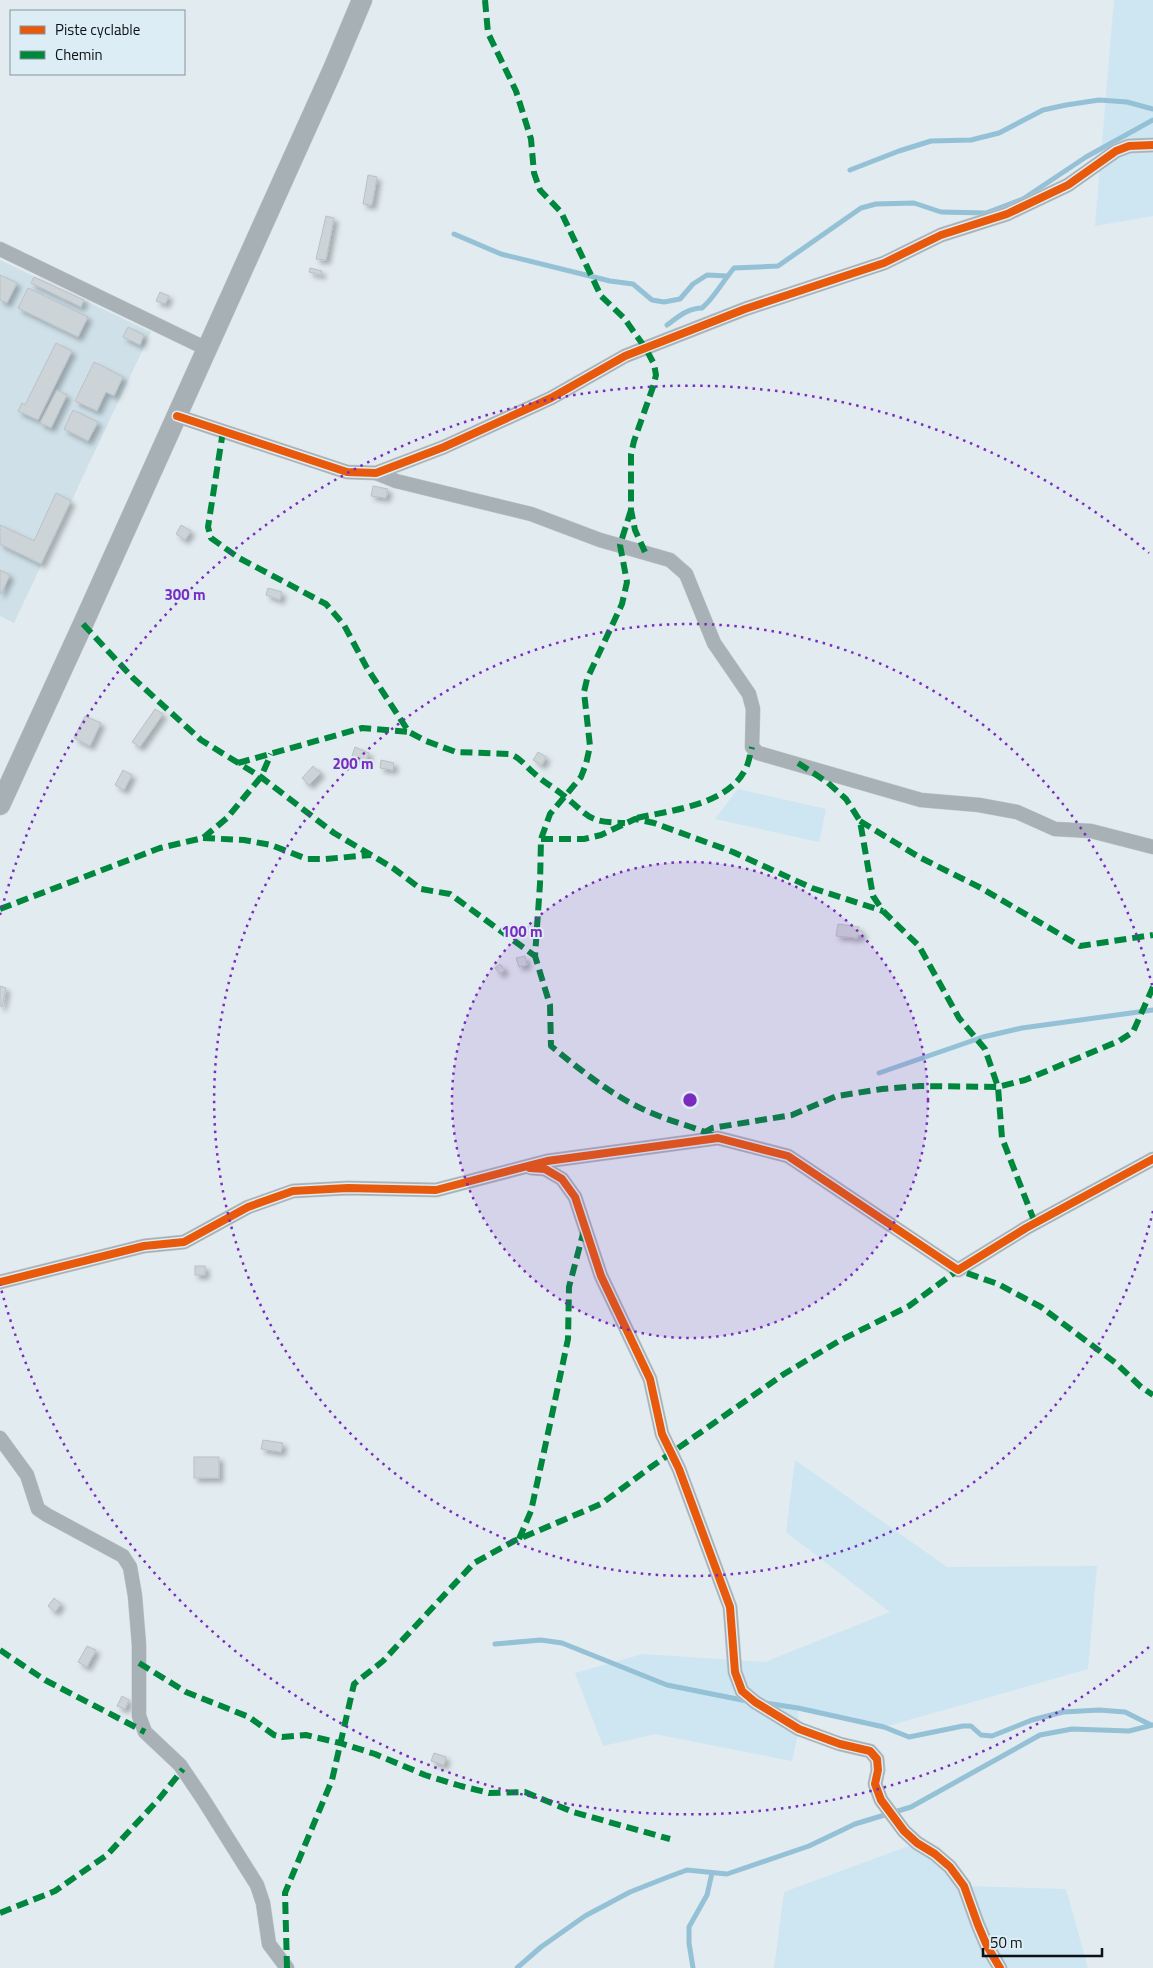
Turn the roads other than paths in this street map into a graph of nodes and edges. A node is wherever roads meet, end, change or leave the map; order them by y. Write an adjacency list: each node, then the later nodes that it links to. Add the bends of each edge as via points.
1 (362, 0): 4 (street)
2 (1153, 145): 6 (street, via 1128,146 1116,151 1068,185 1007,214 941,235 884,263 745,309 625,356 551,398 444,447)
3 (0, 249): 4 (street)
4 (207, 349): 5 (street)
5 (177, 416): 6 (street, via 347,472); 7 (street)
6 (376, 473): 8 (street, via 396,481 531,514 600,540 670,560 686,574 714,643 749,694 753,709 752,747 758,753 921,800 1017,812 1055,829 1091,831)
7 (0, 805)
8 (1153, 847)
9 (1153, 1159): 10 (street, via 1026,1228 958,1270 788,1156 732,1141 718,1138 547,1161)
10 (522, 1168): 11 (street, via 436,1190 348,1188 293,1191 248,1208 184,1242 144,1246); 14 (street, via 545,1170 562,1179 575,1197 601,1276 650,1379 662,1434 730,1607 735,1672 742,1690 755,1702 800,1729 870,1751 876,1759 875,1784 881,1800 904,1830 950,1867 964,1886 987,1946)
11 (0, 1282)
12 (0, 1438): 13 (street, via 27,1475 38,1509 123,1556 130,1568 138,1645 139,1716 145,1732 180,1765 257,1885 269,1944)
13 (287, 1968)
14 (1000, 1968)

